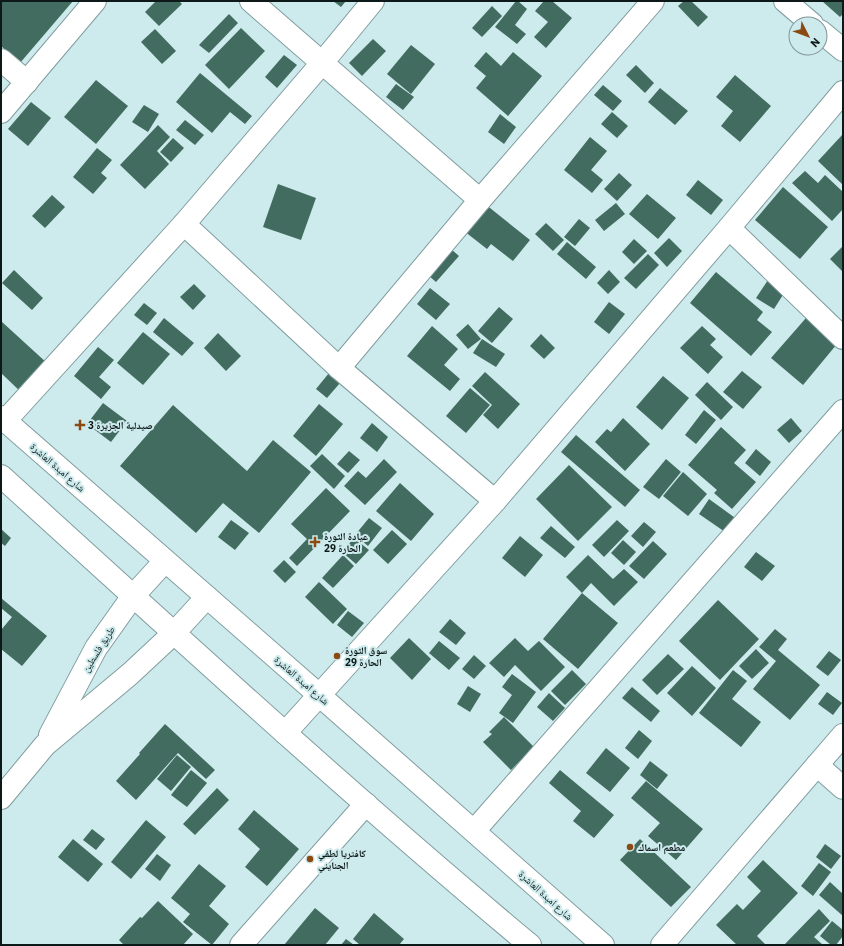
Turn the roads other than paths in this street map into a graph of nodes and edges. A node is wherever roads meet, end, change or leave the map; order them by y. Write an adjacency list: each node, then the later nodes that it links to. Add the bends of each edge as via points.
1 (96, 1): 11 (street)
2 (251, 1): 10 (street)
3 (373, 1): 10 (street)
4 (653, 1): 14 (street)
5 (785, 1): 6 (street)
6 (803, 16)
7 (828, 38): 8 (street)
8 (843, 50)
9 (1, 60): 11 (street)
10 (322, 62): 14 (street); 15 (street)
11 (27, 82): 13 (street)
12 (843, 92): 16 (street)
13 (1, 112)
14 (480, 200): 18 (street)
15 (184, 224): 18 (street); 20 (street)
16 (729, 228): 17 (street); 22 (street)
17 (843, 338)
18 (339, 368): 22 (street)
19 (843, 411): 35 (street)
20 (3, 419): 23 (street, شارع امبدة العاشرة)
21 (1, 476): 24 (street)
22 (495, 501): 27 (street)
23 (166, 561): 24 (street, طريق فلسطين); 25 (street, شارع امبدة العاشرة)
24 (134, 596): 26 (street); 30 (street, طريق فلسطين, via 96,648)
25 (207, 597): 26 (street, طريق فلسطين); 27 (street, شارع امبدة العاشرة)
26 (174, 633): 28 (street); 30 (street, طريق فلسطين, via 130,674)
27 (319, 695): 28 (street); 35 (street, شارع امبدة العاشرة)
28 (285, 733): 34 (street)
29 (843, 735): 31 (street)
30 (45, 745): 33 (street, طريق فلسطين)
31 (817, 765): 32 (street); 39 (street)
32 (843, 788)
33 (1, 798)
34 (366, 804): 36 (street); 37 (street)
35 (474, 831): 38 (street, شارع امبدة العاشرة)
36 (241, 945)
37 (530, 945)
38 (602, 945)
39 (662, 945)

